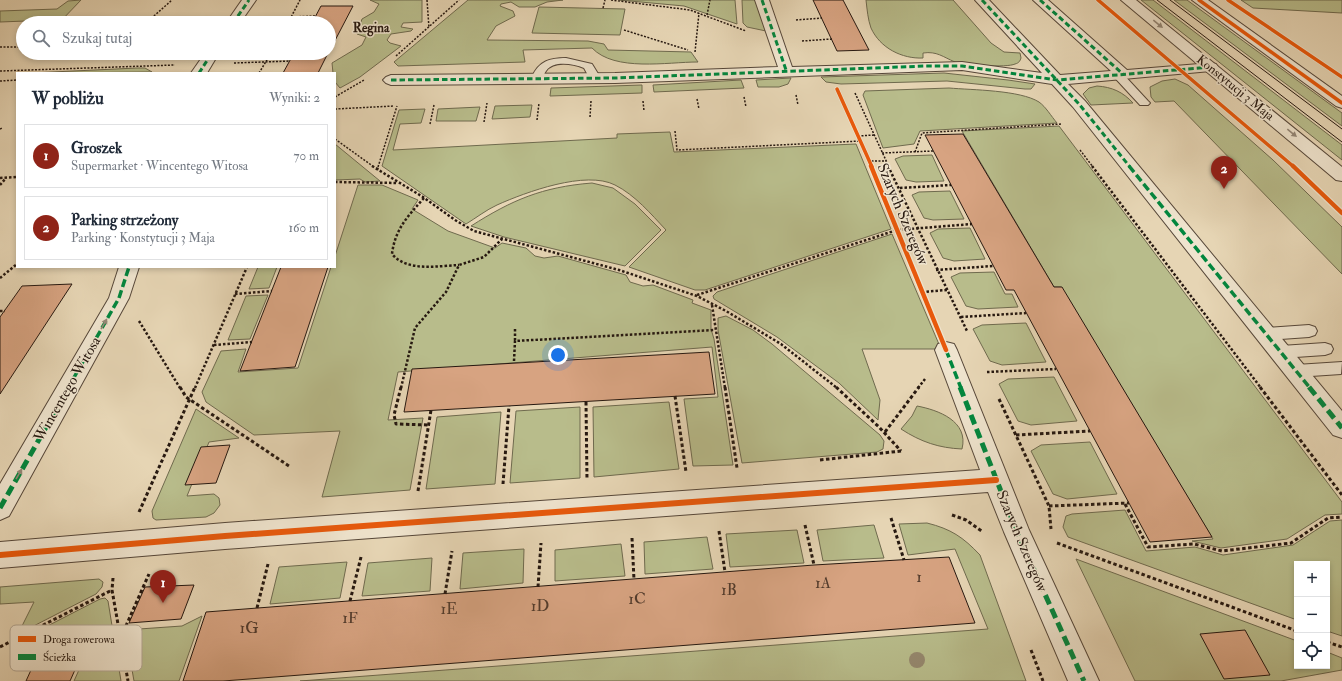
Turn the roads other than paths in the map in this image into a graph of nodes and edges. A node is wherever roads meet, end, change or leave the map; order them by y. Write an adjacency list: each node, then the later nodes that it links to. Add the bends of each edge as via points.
1 (249, 0): 7 (street)
2 (762, 0): 9 (street)
3 (982, 0): 12 (street)
4 (1040, 0): 10 (street)
5 (1128, 0): 8 (street, Konstytucji 3 Maja, one-way to 8)
6 (1199, 0): 14 (street)
7 (238, 16)
8 (1211, 67): 10 (street); 15 (street, Konstytucji 3 Maja, one-way to 15)
9 (786, 70): 11 (street, via 594,78); 12 (street, via 962,66)
10 (1121, 75): 12 (street); 13 (lane)
11 (391, 80)
12 (1057, 80): 18 (street)
13 (1144, 103)
14 (1342, 103)
15 (1342, 176)
16 (130, 268): 26 (street, Wincentego Witosa, one-way to 16, via 121,292)
17 (1309, 331): 18 (lane)
18 (1265, 334): 21 (street)
19 (1325, 349): 21 (lane)
20 (946, 350): 25 (street, Szarych Szeregów)
21 (1281, 352): 23 (street)
22 (1341, 368): 23 (lane)
23 (1296, 371): 24 (street)
24 (1342, 428)
25 (996, 480): 27 (street); 28 (street, Szarych Szeregów)
26 (0, 508)
27 (0, 555)
28 (1084, 681)

